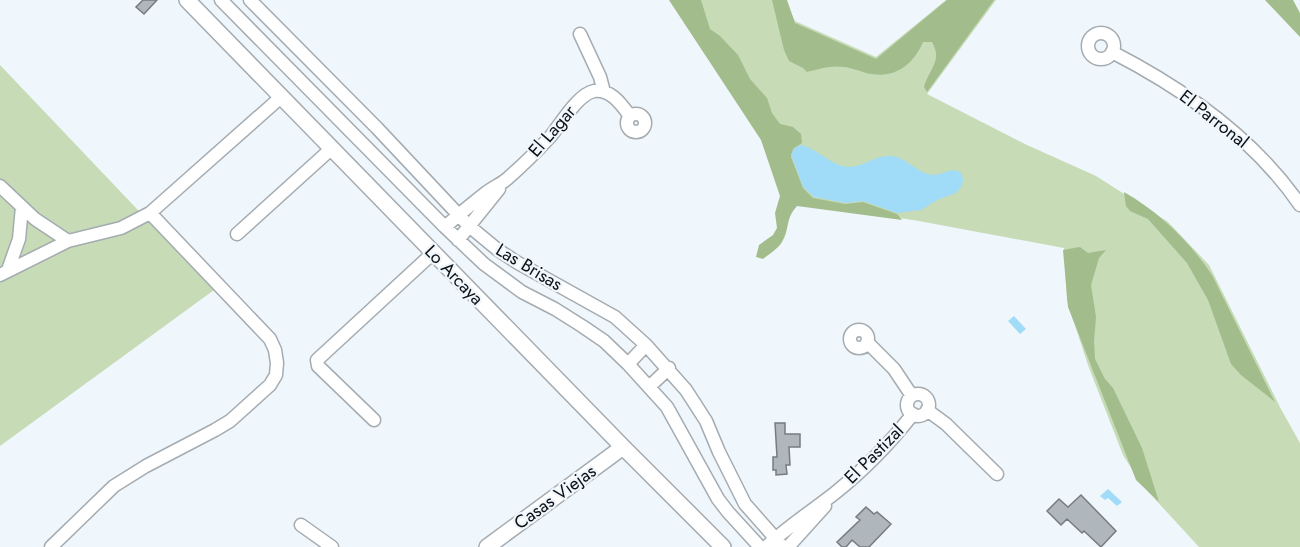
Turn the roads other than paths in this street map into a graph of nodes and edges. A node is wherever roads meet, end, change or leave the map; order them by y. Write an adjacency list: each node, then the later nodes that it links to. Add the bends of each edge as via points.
1 (187, 0): 7 (street, Lo Arcaya)
2 (221, 0): 17 (street, Las Brisas)
3 (250, 0): 15 (street, Las Brisas)
4 (580, 34): 6 (street)
5 (1112, 52): 12 (street, El Parronal, via 1155,74 1203,108 1258,153)
6 (604, 93): 8 (street, via 616,99); 10 (street, El Lagar, via 583,96 544,143)
7 (280, 97): 9 (street, Lo Arcaya); 14 (street)
8 (630, 116)
9 (331, 148): 18 (street); 21 (street, Lo Arcaya)
10 (505, 181): 15 (street); 16 (street)
11 (0, 186): 13 (street)
12 (1300, 205)
13 (22, 207): 20 (street); 22 (street, via 19,239)
14 (150, 213): 20 (street, via 121,228); 37 (street, via 270,339 276,356 276,375 260,396 223,426 114,486)
15 (459, 214): 16 (street, Las Brisas); 17 (street)
16 (469, 225): 19 (street); 24 (street, Las Brisas, via 518,263 615,317)
17 (445, 227): 19 (street, Las Brisas)
18 (237, 234)
19 (458, 240): 25 (street, Las Brisas, via 504,279 582,326)
20 (68, 241): 22 (street)
21 (433, 253): 31 (street, via 317,360 318,366); 32 (street, Lo Arcaya)
22 (4, 273)
23 (867, 342): 28 (street, via 894,369)
24 (646, 345): 25 (street); 26 (street, Las Brisas)
25 (628, 364): 27 (street, Las Brisas)
26 (669, 368): 27 (street); 35 (street, Las Brisas, via 706,421 745,504)
27 (650, 387): 40 (street, Las Brisas, via 678,425 718,499)
28 (912, 396): 29 (street, via 926,397); 30 (street, via 907,404)
29 (927, 410): 30 (street, via 920,416); 33 (street)
30 (913, 414): 35 (street, El Pastizal, via 894,438)
31 (374, 420)
32 (623, 447): 36 (street, Casas Viejas); 39 (street, Lo Arcaya)
33 (997, 474)
34 (302, 525): 38 (street)
35 (778, 545)
36 (491, 546)
37 (51, 547)
38 (332, 547)
39 (723, 547)
40 (760, 547)

